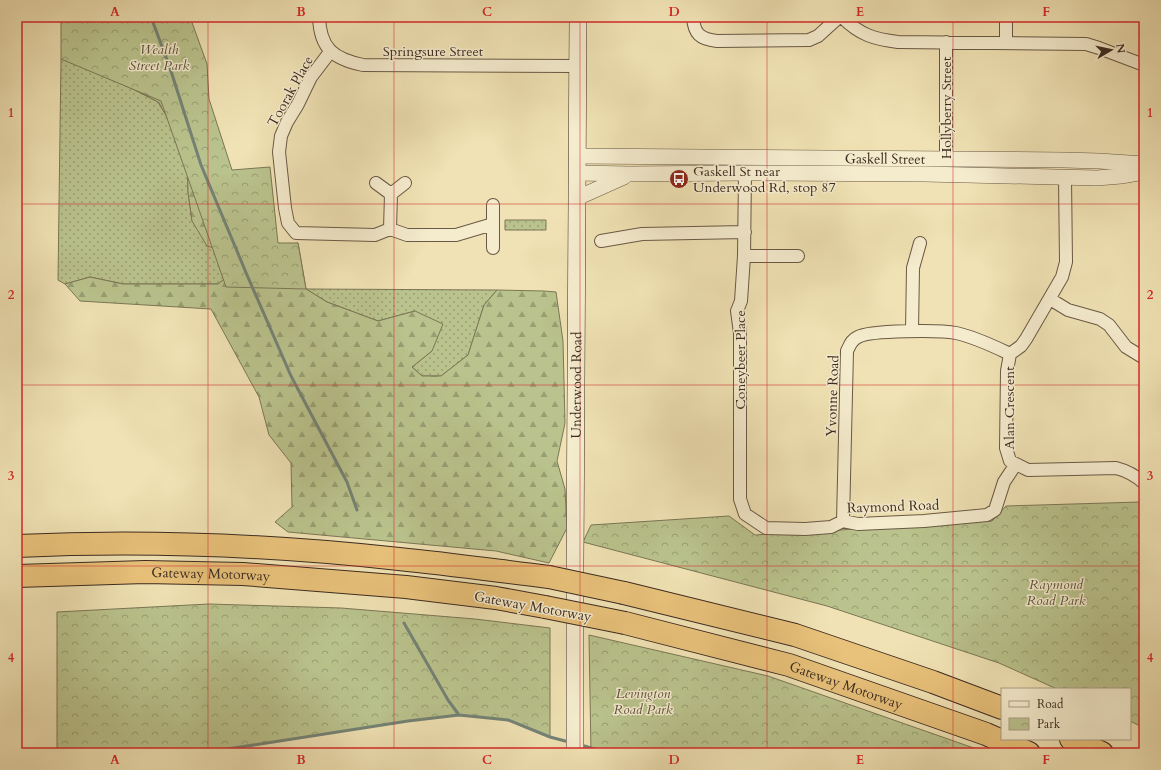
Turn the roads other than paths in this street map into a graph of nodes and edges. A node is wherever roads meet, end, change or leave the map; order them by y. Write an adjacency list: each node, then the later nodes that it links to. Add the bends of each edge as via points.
1 (319, 17): 9 (street, via 320,29)
2 (578, 17): 11 (main road, Underwood Road)
3 (693, 17): 4 (street, via 693,25 698,35 706,40 716,41 809,40 818,36)
4 (839, 17)
5 (842, 17): 7 (street, via 852,27 868,36 883,40)
6 (1006, 17): 8 (street)
7 (946, 42): 8 (street); 14 (street, Hollyberry Street)
8 (1006, 42): 10 (street, via 1086,44)
9 (330, 52): 11 (street, Springsure Street, via 340,59 362,66); 29 (street, Toorak Place, via 312,77 281,136 279,152 288,223 296,234 375,235)
10 (1144, 65)
11 (577, 66): 12 (main road, Underwood Road)
12 (578, 156): 13 (street, Gaskell Street); 18 (main road, Underwood Road)
13 (745, 158): 14 (street, Gaskell Street); 19 (street, Coneybeer Place)
14 (946, 159): 15 (street, Gaskell Street); 21 (street, Hollyberry Street)
15 (1064, 160): 16 (street, Gaskell Street); 22 (street, Alan Crescent)
16 (1144, 164)
17 (1144, 172): 22 (street, Gaskell Street, via 1097,178)
18 (577, 173): 20 (street, Gaskell Street); 26 (main road, Underwood Road)
19 (745, 173): 20 (street, Gaskell Street); 21 (street, Gaskell Street); 30 (street, Coneybeer Place)
20 (629, 174): 26 (street, Gaskell Street)
21 (946, 174): 22 (street, Gaskell Street)
22 (1064, 178): 36 (street, Alan Crescent, via 1066,262 1062,277)
23 (376, 182): 25 (street)
24 (405, 183): 25 (street)
25 (391, 194): 29 (street)
26 (577, 198): 48 (main road, Underwood Road)
27 (493, 205): 28 (street)
28 (493, 224): 29 (street, via 456,235 407,235); 33 (street)
29 (390, 229)
30 (745, 232): 31 (street, via 642,234); 34 (street, Coneybeer Place)
31 (601, 241)
32 (920, 243): 37 (street, via 913,268)
33 (493, 248)
34 (744, 256): 35 (street); 42 (street, Coneybeer Place, via 741,301 737,311 740,333 740,499)
35 (798, 256)
36 (1050, 299): 38 (street, Alan Crescent, via 1021,346); 39 (street, via 1068,310 1109,324 1126,347)
37 (912, 331): 38 (street, Yvonne Road, via 954,333 971,337); 43 (street, Yvonne Road, via 858,336 847,351)
38 (1010, 354): 40 (street, Alan Crescent, via 1007,371 1006,448 1010,461)
39 (1144, 358)
40 (1016, 464): 41 (street, Alan Crescent, via 1028,470 1116,468 1128,471); 43 (street, Raymond Road, via 1004,482 995,510 987,515 858,524)
41 (1144, 483)
42 (745, 514): 43 (street, Raymond Road, via 766,528 805,530 831,527)
43 (843, 521)
44 (17, 546): 46 (highway, Gateway Motorway, bridge, via 61,544 277,548 549,577 795,635)
45 (17, 576): 49 (highway, Gateway Motorway, bridge, via 145,572 243,574 406,587 496,598 625,623 790,665 986,734)
46 (1001, 708)
47 (1073, 740): 50 (highway)
48 (575, 745)
49 (1029, 753)
50 (1102, 753)

